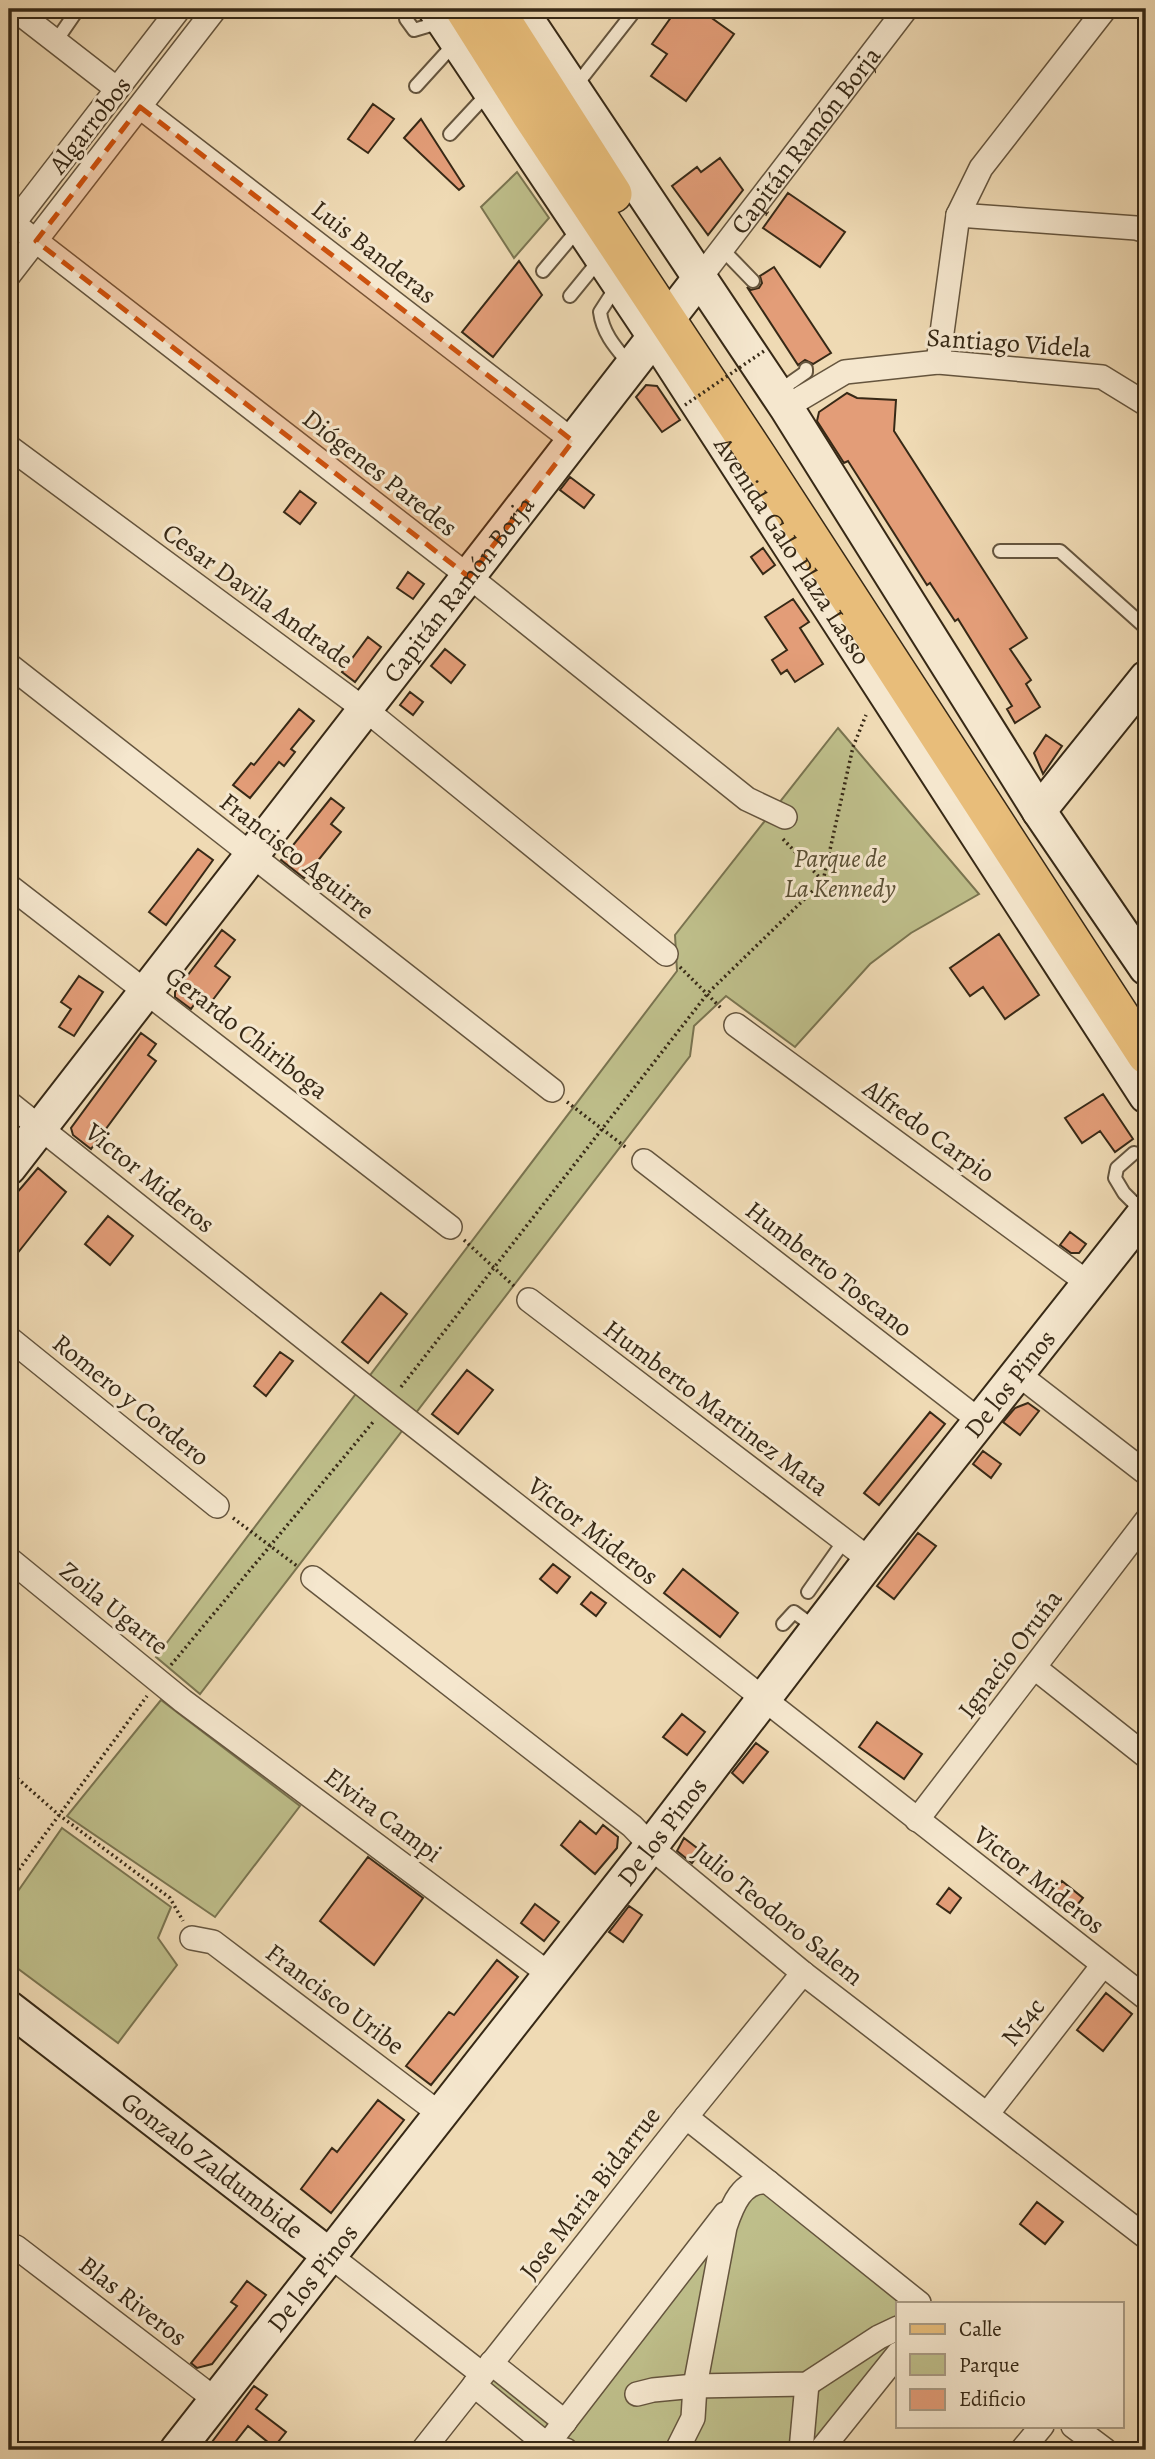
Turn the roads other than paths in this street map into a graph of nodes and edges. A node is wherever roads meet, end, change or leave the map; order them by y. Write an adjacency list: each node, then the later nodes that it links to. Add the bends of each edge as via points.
1 (14, 9): 12 (street)
2 (78, 9): 12 (lane)
3 (180, 9): 14 (street, Algarrobos)
4 (215, 9): 17 (street, Algarrobos)
5 (405, 9): 11 (lane, via 414,30)
6 (495, 9): 30 (main road, Avenida Galo Plaza Lasso)
7 (520, 9): 15 (street, Avenida Galo Plaza Lasso)
8 (636, 9): 15 (lane)
9 (906, 9): 24 (street, Capitán Ramón Borja)
10 (1105, 9): 19 (street, via 981,168)
11 (450, 20): 13 (lane); 16 (street, Avenida Galo Plaza Lasso); 30 (main road, Avenida Galo Plaza Lasso, via 531,115)
12 (56, 41): 14 (street)
13 (416, 86)
14 (117, 89): 20 (street, Algarrobos)
15 (573, 90): 30 (street, Avenida Galo Plaza Lasso)
16 (490, 91): 18 (lane); 22 (street, Avenida Galo Plaza Lasso)
17 (140, 107): 23 (street, Algarrobos); 36 (street, Luis Banderas)
18 (450, 134)
19 (958, 215): 21 (street); 31 (street)
20 (10, 224): 23 (street, Diógenes Paredes)
21 (1143, 225)
22 (580, 226): 25 (lane); 26 (street, Avenida Galo Plaza Lasso)
23 (36, 240): 27 (street, Algarrobos); 39 (street, Diógenes Paredes)
24 (722, 249): 28 (lane); 30 (street, Capitán Ramón Borja)
25 (542, 271)
26 (610, 271): 29 (lane); 30 (street, Avenida Galo Plaza Lasso); 32 (lane, via 600,312 602,326)
27 (9, 275)
28 (754, 281)
29 (570, 296)
30 (676, 309): 32 (street, Capitán Ramón Borja); 34 (street, Avenida Galo Plaza Lasso); 51 (main road, Avenida Galo Plaza Lasso); 53 (main road, Avenida Galo Plaza Lasso, via 758,457); 55 (street, Avenida Galo Plaza Lasso, via 879,684)
31 (938, 362): 34 (street, Santiago Videla, via 845,372); 35 (street, Santiago Videla, via 1102,377)
32 (631, 366): 36 (street, Capitán Ramón Borja)
33 (806, 369): 34 (lane)
34 (781, 400): 44 (street, Avenida Galo Plaza Lasso)
35 (1146, 404)
36 (573, 441): 39 (street, Capitán Ramón Borja)
37 (9, 447): 43 (street, Cesar Davila Andrade)
38 (1000, 551): 40 (lane, via 1060,551)
39 (469, 577): 43 (street, Capitán Ramón Borja); 45 (street, Diógenes Paredes, via 747,799)
40 (1146, 628)
41 (9, 665): 46 (street, Francisco Aguirre)
42 (1146, 678): 44 (street)
43 (364, 709): 46 (street, Capitán Ramón Borja); 48 (street, Cesar Davila Andrade)
44 (1039, 811): 49 (street, Avenida Galo Plaza Lasso)
45 (785, 817)
46 (250, 855): 50 (street, Capitán Ramón Borja); 54 (street, Francisco Aguirre)
47 (9, 886): 50 (street, Gerardo Chiriboga)
48 (666, 954)
49 (1146, 968)
50 (145, 990): 57 (street, Capitán Ramón Borja); 62 (street, Gerardo Chiriboga)
51 (1146, 1016)
52 (736, 1025): 63 (street, Alfredo Carpio)
53 (1146, 1055)
54 (552, 1090)
55 (1146, 1096)
56 (9, 1103): 57 (street, Victor Mideros)
57 (41, 1126): 60 (street, Capitán Ramón Borja); 78 (street, Victor Mideros)
58 (1134, 1153): 61 (lane, via 1117,1168 1115,1178)
59 (644, 1161): 67 (street, Humberto Toscano)
60 (9, 1168)
61 (1145, 1212): 63 (street, De los Pinos)
62 (450, 1227)
63 (1088, 1283): 66 (street, De los Pinos)
64 (529, 1300): 71 (street, Humberto Martinez Mata)
65 (9, 1338): 69 (street, Romero y Cordero)
66 (1018, 1374): 67 (street, De los Pinos); 68 (street)
67 (980, 1421): 71 (street, De los Pinos)
68 (1146, 1473)
69 (217, 1506)
70 (1146, 1521): 77 (street, Ignacio Oruña)
71 (857, 1550): 74 (lane); 76 (street, De los Pinos)
72 (9, 1559): 79 (street, Zoila Ugarte)
73 (313, 1578): 82 (street, Julio Teodoro Salem, via 632,1826)
74 (808, 1592)
75 (783, 1624): 76 (lane, via 794,1612)
76 (817, 1629): 78 (street, De los Pinos)
77 (1035, 1668): 80 (street); 81 (street, Ignacio Oruña)
78 (763, 1700): 81 (street, Victor Mideros); 82 (street, De los Pinos)
79 (183, 1701): 86 (street, Elvira Campi)
80 (1146, 1756)
81 (917, 1820): 84 (street, Victor Mideros)
82 (651, 1846): 85 (street, Julio Teodoro Salem); 86 (street, De los Pinos)
83 (192, 1938): 90 (street, Francisco Uribe, via 213,1942)
84 (1103, 1965): 87 (street, Victor Mideros); 89 (street, N54c)
85 (803, 1973): 89 (street, Julio Teodoro Salem); 91 (street, Jose Maria Bidarrue)
86 (549, 1974): 90 (street, De los Pinos)
87 (1146, 1998)
88 (9, 2008): 96 (street, Gonzalo Zaldumbide)
89 (988, 2113): 94 (street, Julio Teodoro Salem)
90 (440, 2114): 96 (street, De los Pinos)
91 (686, 2117): 92 (street); 100 (street, Jose Maria Bidarrue)
92 (777, 2189): 93 (street, via 754,2182); 97 (street)
93 (731, 2207): 102 (street); 105 (street)
94 (1146, 2237)
95 (16, 2247): 104 (street, Blas Riveros)
96 (329, 2255): 100 (street, Gonzalo Zaldumbide); 104 (street, De los Pinos)
97 (918, 2302)
98 (896, 2329): 101 (street)
99 (896, 2356): 113 (street)
100 (483, 2374): 105 (street); 108 (street); 110 (street, Jose Maria Bidarrue)
101 (807, 2384): 102 (street); 112 (street)
102 (695, 2386): 103 (street); 111 (street, via 693,2418)
103 (637, 2395)
104 (216, 2400): 109 (street, De los Pinos)
105 (565, 2422): 108 (street)
106 (1040, 2428): 114 (street)
107 (1076, 2428): 115 (street)
108 (552, 2448)
109 (177, 2450)
110 (423, 2450)
111 (677, 2450)
112 (801, 2450)
113 (821, 2450)
114 (1022, 2450)
115 (1105, 2450)

